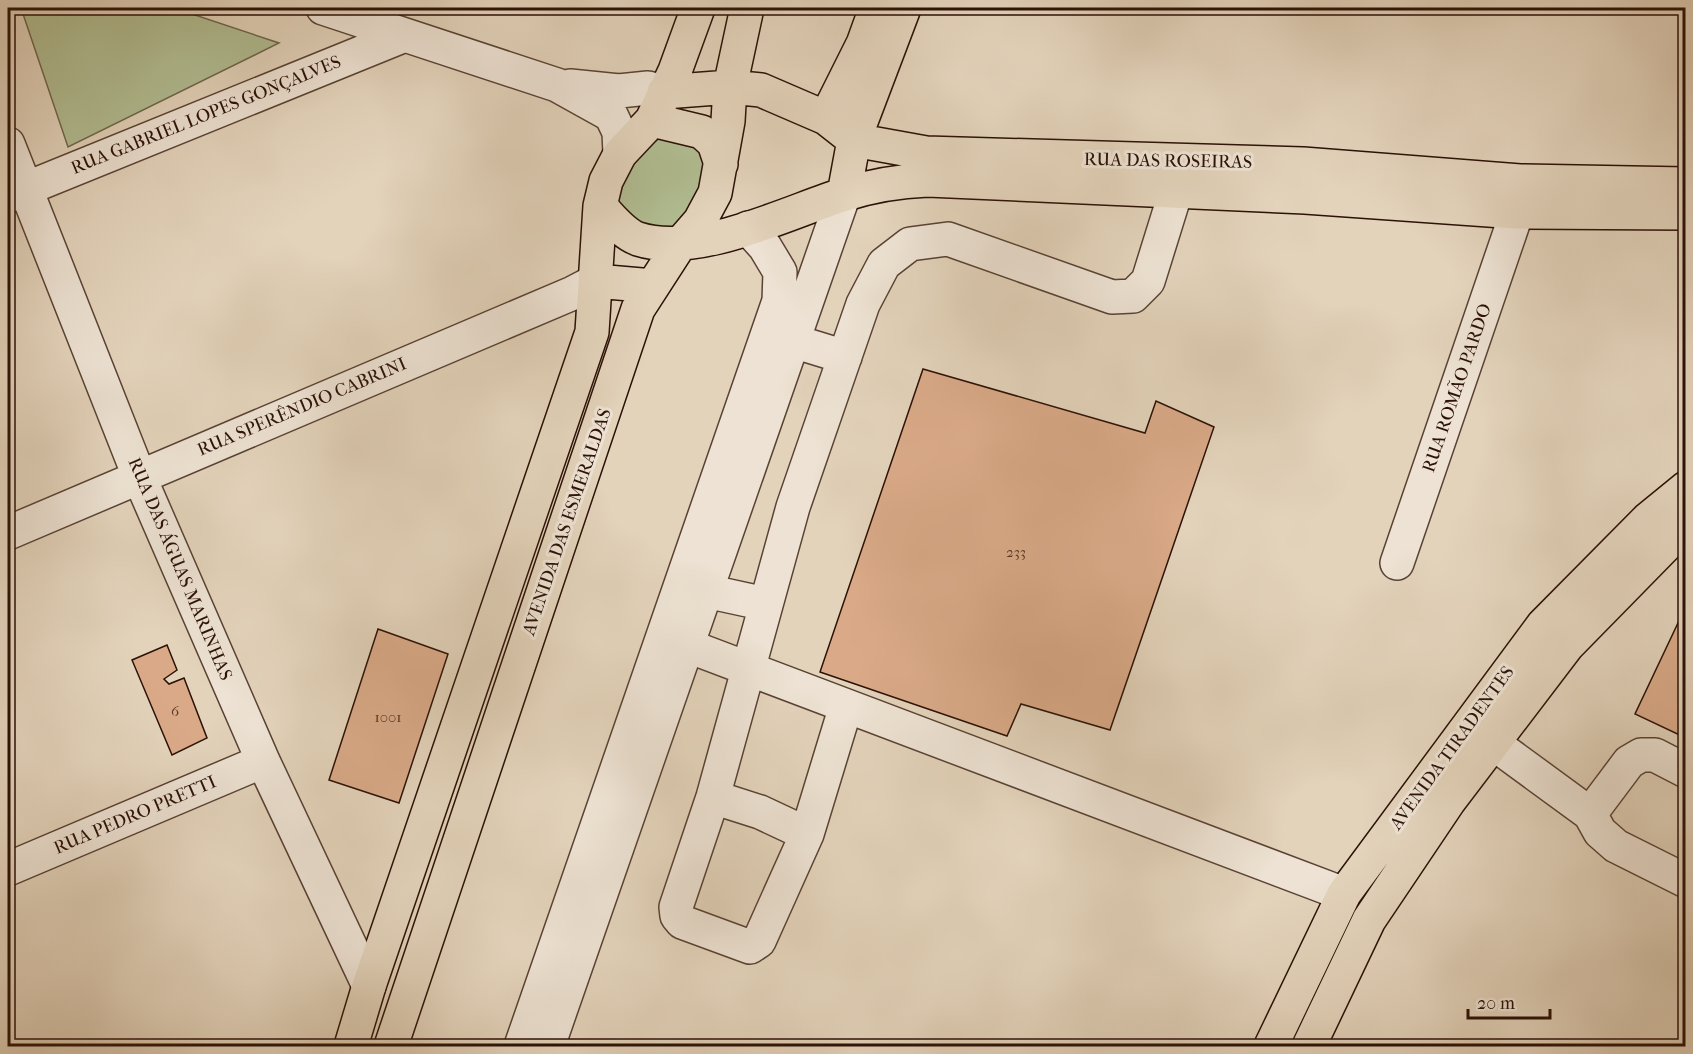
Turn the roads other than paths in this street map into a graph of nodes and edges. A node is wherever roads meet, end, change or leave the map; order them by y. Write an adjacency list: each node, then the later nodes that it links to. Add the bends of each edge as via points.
1 (323, 8): 6 (street)
2 (698, 8): 9 (main road)
3 (747, 8): 8 (main road, AVENIDA DAS ESMERALDAS)
4 (876, 8): 10 (main road, via 863,44)
5 (904, 8): 11 (main road)
6 (405, 35): 7 (street); 19 (street, RUA GABRIEL LOPES GONÇALVES)
7 (557, 85): 9 (street, via 619,91 648,88); 13 (street, via 611,115 619,132)
8 (730, 87): 9 (main road, RUA DAS ROSEIRAS); 10 (main road, RUA DAS ROSEIRAS, via 760,90); 14 (main road, AVENIDA DAS ESMERALDAS)
9 (658, 106): 13 (main road); 14 (main road, via 714,143)
10 (826, 118): 11 (main road, RUA DAS ROSEIRAS)
11 (854, 140): 16 (main road, RUA DAS ROSEIRAS); 20 (main road)
12 (8, 144): 19 (street, RUA DAS ÁGUAS MARINHAS)
13 (620, 154): 23 (main road, via 606,181)
14 (721, 164): 26 (main road, AVENIDA DAS ESMERALDAS, via 715,193 700,221)
15 (1303, 164): 16 (main road, RUA DAS ROSEIRAS); 21 (main road); 22 (main road, RUA DAS ROSEIRAS)
16 (1054, 171): 18 (main road, RUA DAS ROSEIRAS); 20 (main road, RUA DAS ROSEIRAS, via 894,182)
17 (1686, 184): 22 (main road, RUA DAS ROSEIRAS)
18 (1176, 191): 21 (main road, RUA DAS ROSEIRAS); 30 (street, via 1148,281 1133,296 1112,297 948,239 910,244 884,264 863,304)
19 (17, 192): 31 (street, RUA DAS ÁGUAS MARINHAS)
20 (844, 194): 25 (main road, RUA DAS ROSEIRAS); 29 (street)
21 (1305, 197): 22 (main road, RUA DAS ROSEIRAS)
22 (1519, 197): 24 (main road, RUA DAS ROSEIRAS); 35 (street, RUA ROMÃO PARDO)
23 (600, 206): 26 (main road, via 624,231 638,238); 27 (main road, AVENIDA DAS ESMERALDAS)
24 (1686, 213)
25 (748, 228): 26 (main road, RUA DAS ROSEIRAS); 38 (street, via 780,272 779,302)
26 (680, 244): 28 (main road, AVENIDA DAS ESMERALDAS)
27 (596, 281): 28 (main road); 31 (street, RUA SPERÊNDIO CABRINI); 50 (main road, AVENIDA DAS ESMERALDAS, via 592,332)
28 (653, 286): 52 (main road, AVENIDA DAS ESMERALDAS, via 638,309)
29 (794, 341): 30 (street); 36 (street)
30 (845, 357): 37 (street, via 793,507)
31 (140, 476): 34 (street, RUA SPERÊNDIO CABRINI); 42 (street, RUA DAS ÁGUAS MARINHAS)
32 (1686, 488): 49 (main road, AVENIDA TIRADENTES, via 1648,519 1543,625)
33 (1686, 529): 41 (main road, AVENIDA TIRADENTES, via 1567,646)
34 (8, 533)
35 (1397, 563)
36 (705, 591): 37 (street); 38 (street)
37 (766, 604): 39 (street)
38 (675, 641): 39 (street); 53 (street); 54 (street)
39 (748, 669): 40 (street); 44 (street)
40 (846, 706): 46 (street); 49 (street)
41 (1493, 743): 45 (street); 56 (main road, AVENIDA TIRADENTES, via 1369,920)
42 (263, 761): 47 (street, RUA PEDRO PRETTI); 50 (street, RUA DAS ÁGUAS MARINHAS)
43 (1686, 771): 45 (street, via 1655,755 1641,755 1629,762)
44 (712, 797): 46 (street, via 760,812); 46 (street, via 676,907 682,922 750,946 759,941)
45 (1590, 814): 48 (street, via 1600,832 1616,846)
46 (807, 834)
47 (8, 870)
48 (1686, 881)
49 (1344, 894): 55 (main road, AVENIDA TIRADENTES)
50 (369, 986): 51 (main road, AVENIDA DAS ESMERALDAS)
51 (351, 1047)
52 (391, 1047)
53 (521, 1047)
54 (548, 1047)
55 (1271, 1047)
56 (1309, 1047)

